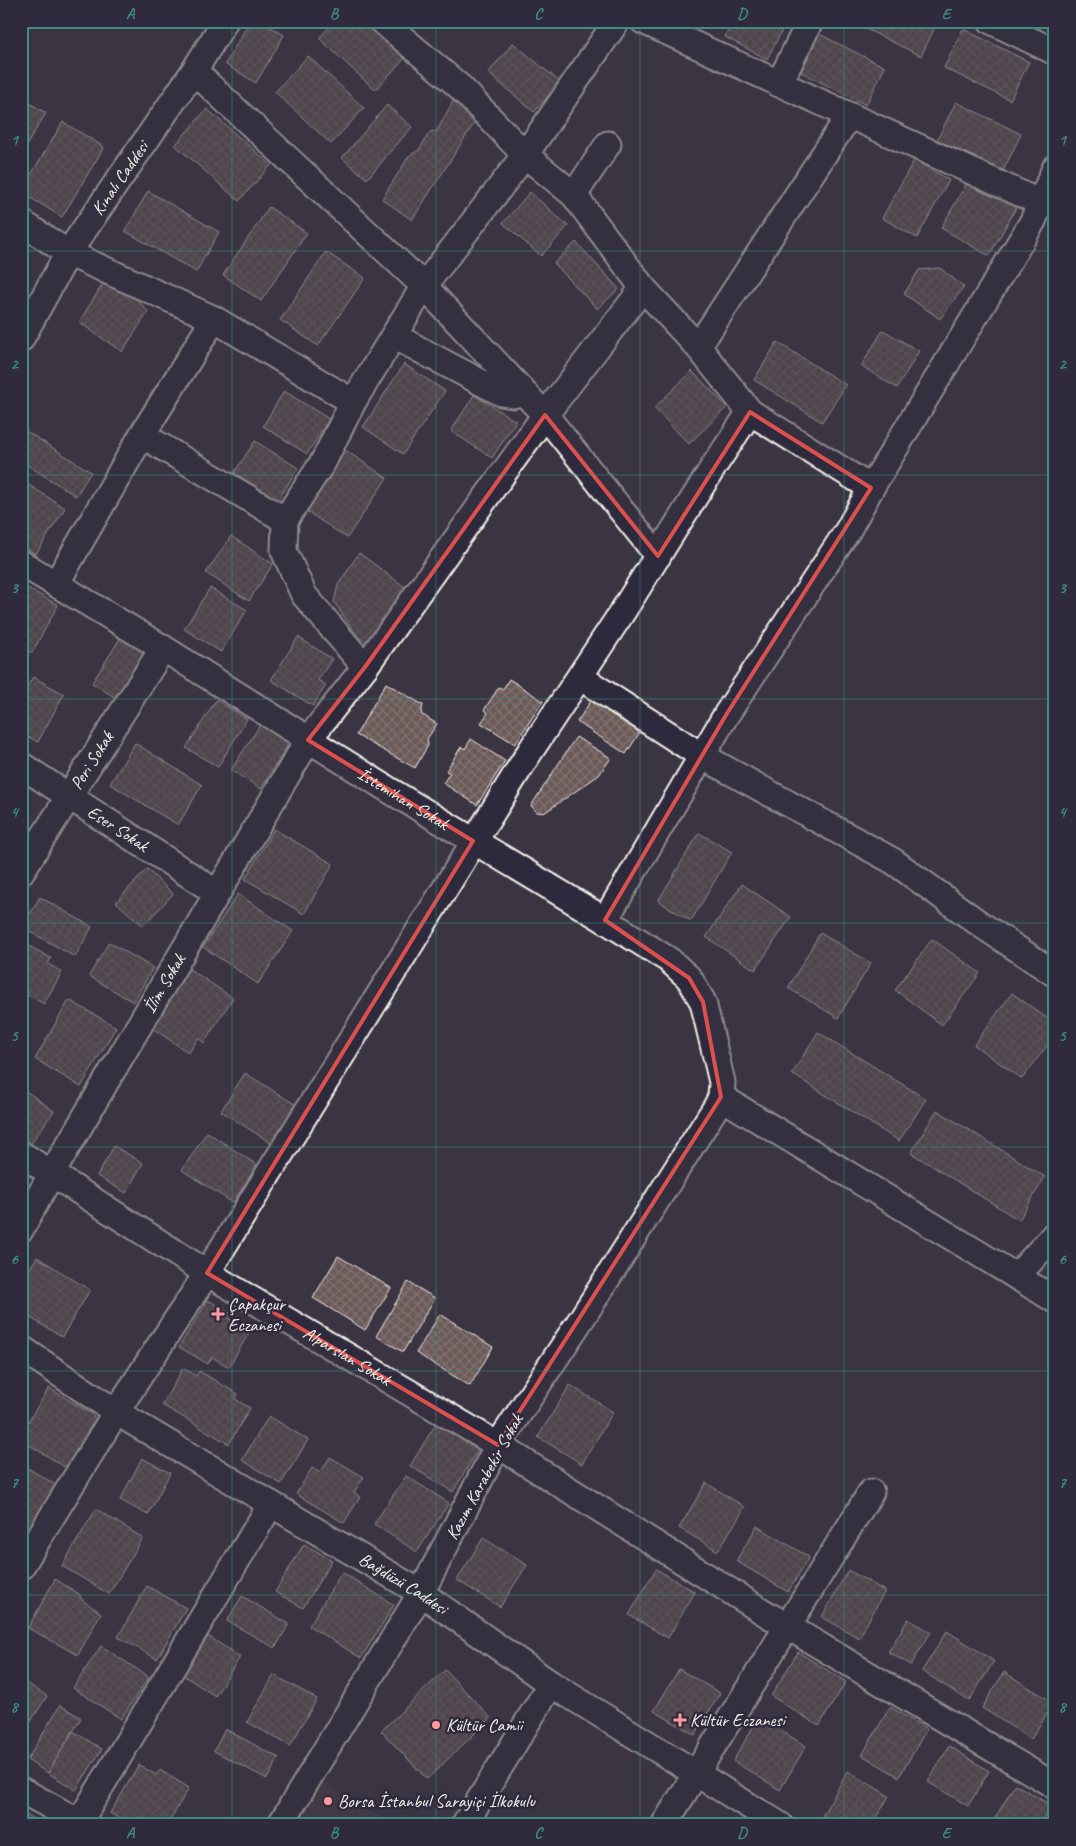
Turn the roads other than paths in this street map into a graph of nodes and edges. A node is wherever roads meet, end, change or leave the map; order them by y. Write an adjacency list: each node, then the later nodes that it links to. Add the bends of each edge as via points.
1 (225, 21): 8 (street, Kınalı Caddesi)
2 (617, 21): 12 (street)
3 (643, 21): 9 (street)
4 (810, 21): 9 (street)
5 (991, 21): 7 (street)
6 (393, 25): 12 (street, via 460,87)
7 (1055, 52)
8 (194, 71): 17 (street, Kınalı Caddesi); 18 (street)
9 (780, 84): 10 (street)
10 (849, 116): 15 (street); 23 (street)
11 (608, 144): 14 (street)
12 (525, 155): 14 (street); 18 (street)
13 (1055, 168): 15 (street)
14 (574, 195): 19 (street)
15 (1041, 203): 29 (street)
16 (21, 222): 17 (street)
17 (68, 253): 20 (street); 22 (street, Kınalı Caddesi)
18 (424, 286): 21 (street); 24 (street)
19 (643, 288): 23 (street); 27 (street, İlim Sokak)
20 (214, 319): 25 (street); 28 (street)
21 (394, 336): 24 (street, via 501,393 513,395); 25 (street)
22 (21, 339)
23 (698, 347): 26 (street)
24 (522, 391): 27 (street)
25 (353, 402): 30 (street, via 323,462)
26 (750, 412): 29 (street); 31 (street)
27 (545, 415): 31 (street); 35 (street, İlim Sokak)
28 (142, 434): 30 (street); 33 (street)
29 (871, 488): 38 (street, via 848,530)
30 (285, 520): 35 (street, via 284,551 304,595)
31 (658, 556): 36 (street)
32 (21, 563): 33 (street, İstemihan Sokak)
33 (56, 584): 34 (street, İstemihan Sokak)
34 (163, 648): 37 (street, İstemihan Sokak); 40 (street, Peri Sokak)
35 (365, 668): 37 (street, İlim Sokak)
36 (580, 677): 38 (street); 41 (street)
37 (308, 740): 41 (street, İstemihan Sokak); 43 (street, İlim Sokak)
38 (702, 756): 44 (street); 45 (street, via 893,861)
39 (21, 764): 40 (street, Eser Sokak)
40 (69, 795): 42 (street, Peri Sokak); 43 (street, Eser Sokak)
41 (474, 842): 44 (street, İstemihan Sokak); 51 (street)
42 (21, 872)
43 (217, 892): 48 (street, İlim Sokak)
44 (605, 920): 46 (street, İstemihan Sokak, via 669,960 689,978 703,1002)
45 (1055, 974)
46 (722, 1090): 52 (street); 56 (street, Kazım Karabekir Sokak, via 584,1315)
47 (21, 1154): 48 (street, Alparslan Sokak)
48 (52, 1173): 49 (street, İlim Sokak); 51 (street, Alparslan Sokak)
49 (21, 1229)
50 (1055, 1234): 52 (street)
51 (207, 1273): 55 (street); 56 (street, Alparslan Sokak)
52 (1017, 1276): 53 (street)
53 (1055, 1300)
54 (21, 1348): 55 (street, Bağdüzü Caddesi)
55 (116, 1412): 58 (street, Bağdüzü Caddesi); 59 (street)
56 (498, 1444): 60 (street, Kazım Karabekir Sokak); 61 (street, Alparslan Sokak)
57 (870, 1492): 61 (street)
58 (270, 1504): 60 (street, Bağdüzü Caddesi); 66 (street)
59 (21, 1567)
60 (421, 1593): 62 (street, Bağdüzü Caddesi); 67 (street, Kazım Karabekir Sokak)
61 (788, 1626): 63 (street); 64 (street, Alparslan Sokak)
62 (551, 1684): 63 (street, Bağdüzü Caddesi); 68 (street)
63 (696, 1773): 69 (street); 70 (street, Bağdüzü Caddesi)
64 (1055, 1786)
65 (21, 1790): 66 (street)
66 (82, 1823)
67 (280, 1825)
68 (464, 1825)
69 (664, 1825)
70 (780, 1825)

